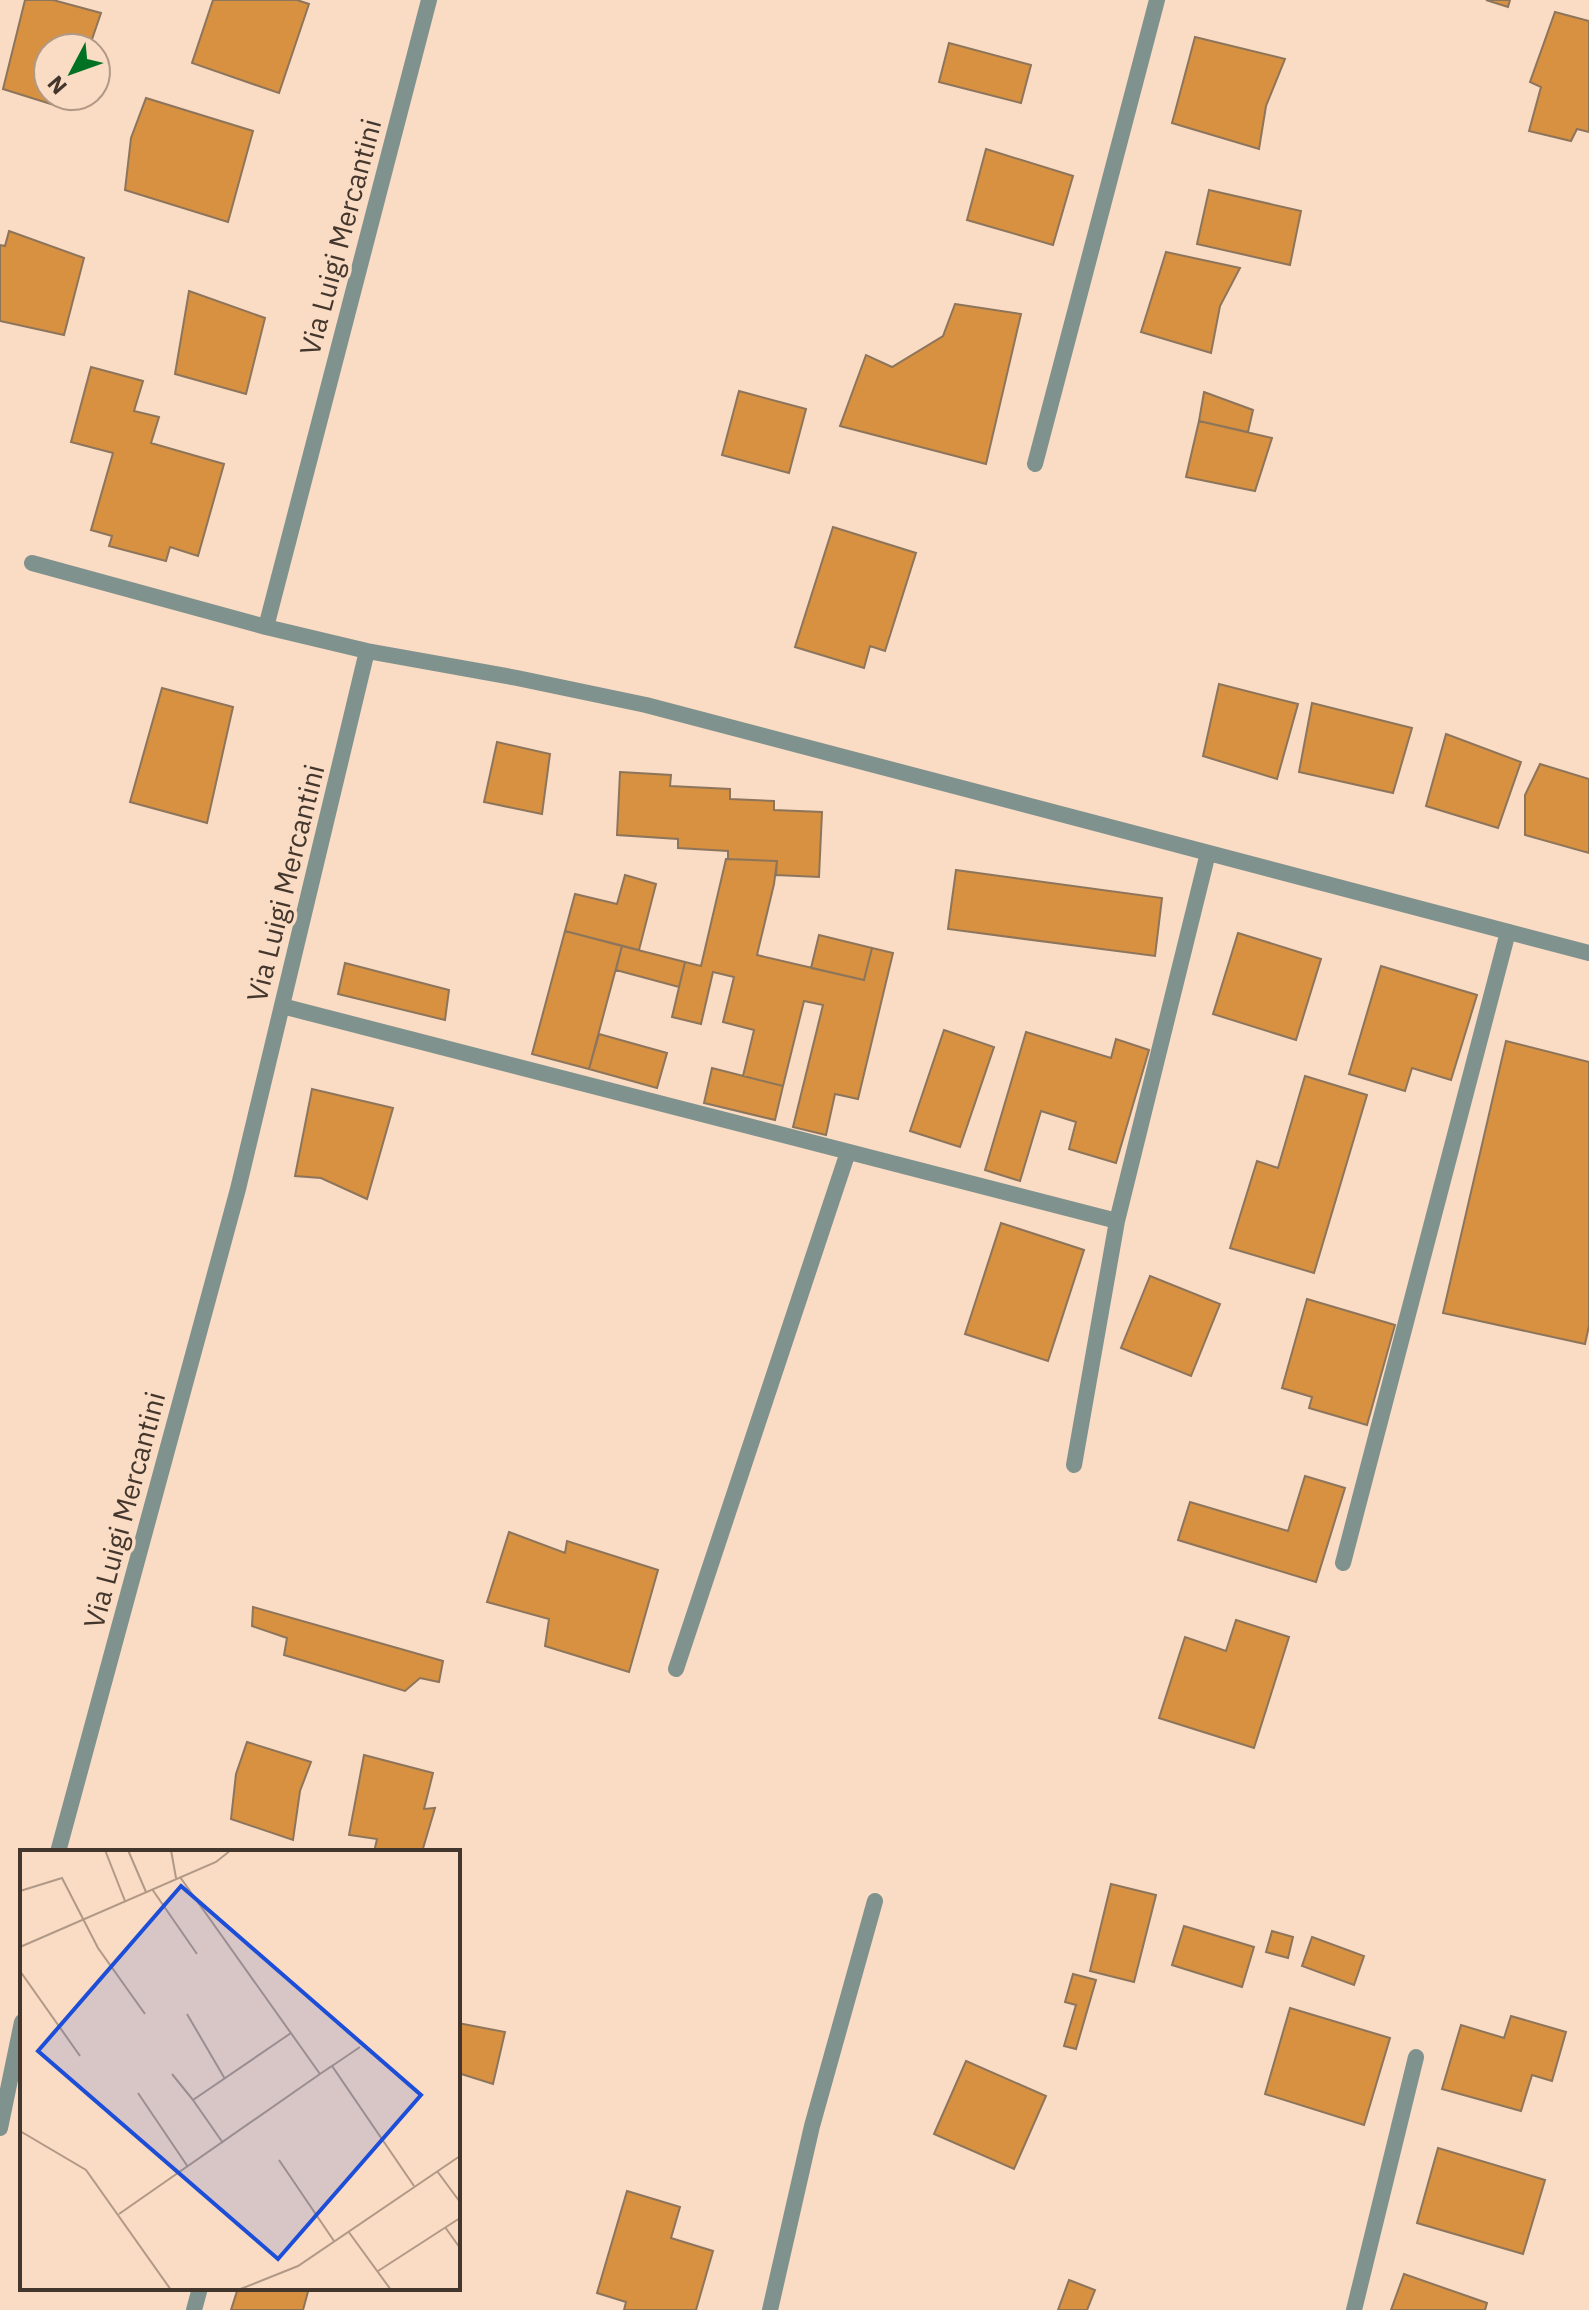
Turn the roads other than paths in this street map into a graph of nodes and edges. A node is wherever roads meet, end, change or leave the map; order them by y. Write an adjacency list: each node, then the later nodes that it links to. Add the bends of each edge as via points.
1 (429, 0): 5 (street, Via Luigi Mercantini)
2 (1157, 0): 3 (street)
3 (1035, 464)
4 (32, 563): 5 (street)
5 (266, 627): 6 (street)
6 (367, 651): 7 (street, via 646,705); 10 (street, Via Luigi Mercantini)
7 (1208, 853): 8 (street); 12 (street)
8 (1508, 932): 9 (street); 14 (street)
9 (1589, 953)
10 (282, 1006): 11 (street); 16 (street, Via Luigi Mercantini, via 238,1189)
11 (848, 1152): 12 (street); 15 (street)
12 (1117, 1221): 13 (street)
13 (1074, 1465)
14 (1343, 1563)
15 (676, 1669)
16 (59, 1850)
17 (875, 1901): 23 (street, via 812,2126)
18 (20, 2032): 20 (street)
19 (1416, 2057): 24 (street)
20 (0, 2128)
21 (199, 2290): 22 (street)
22 (194, 2310)
23 (770, 2310)
24 (1354, 2310)

